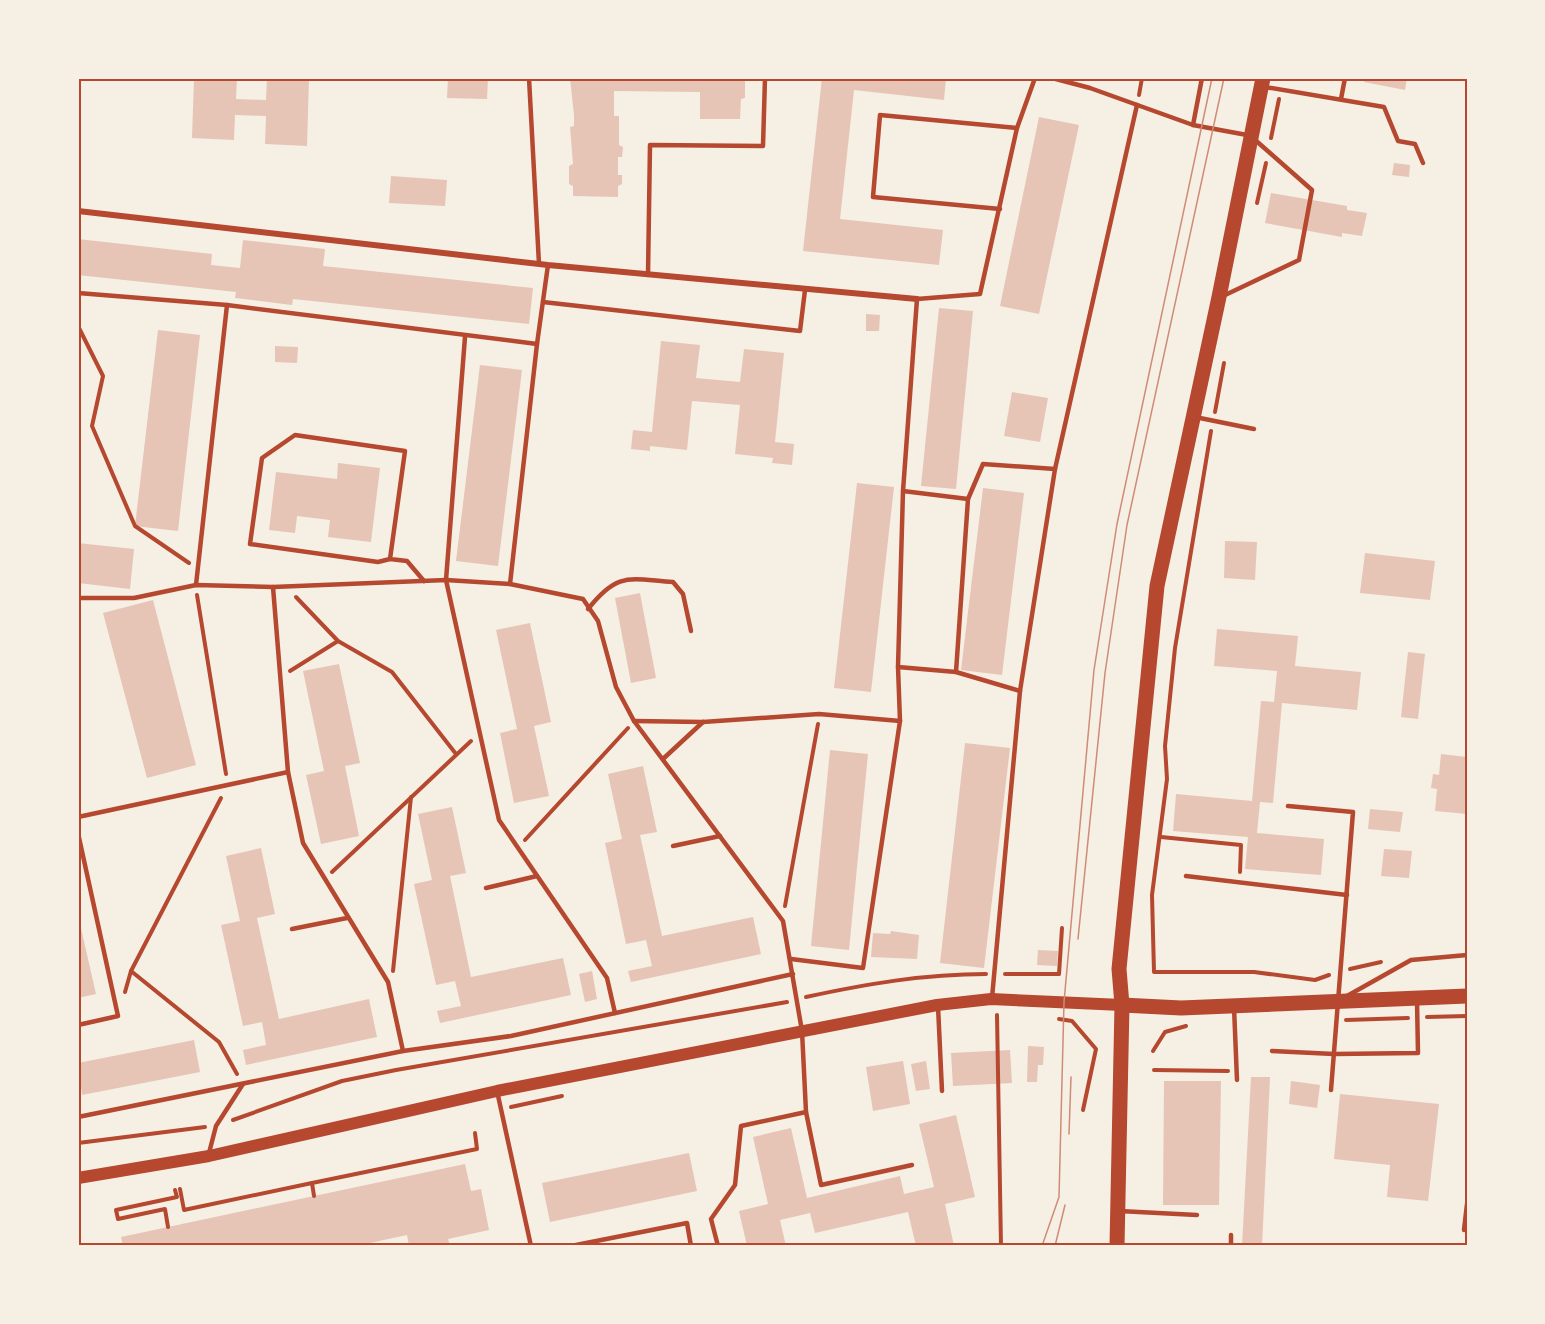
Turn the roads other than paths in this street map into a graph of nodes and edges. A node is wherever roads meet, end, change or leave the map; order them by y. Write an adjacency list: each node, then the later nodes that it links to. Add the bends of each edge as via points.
1 (530, 78): 16 (lane)
2 (765, 78): 18 (lane, via 763,146 650,145)
3 (1035, 78): 11 (lane)
4 (1052, 78): 9 (lane)
5 (1202, 78): 10 (lane)
6 (1345, 78): 8 (lane)
7 (1262, 82): 8 (lane); 12 (main road)
8 (1341, 99): 13 (lane, via 1384,107 1398,141 1415,144)
9 (1137, 105): 10 (lane); 29 (lane)
10 (1193, 125): 12 (lane)
11 (1017, 128): 14 (lane); 14 (lane, via 880,115 873,197)
12 (1251, 136): 21 (main road); 21 (lane, via 1312,190 1299,260)
13 (1423, 163)
14 (999, 209): 22 (lane, via 980,294)
15 (78, 211): 16 (street)
16 (539, 264): 17 (street)
17 (548, 265): 18 (street); 23 (lane)
18 (648, 275): 19 (street)
19 (805, 290): 22 (street); 23 (lane, via 800,331)
20 (78, 292): 24 (lane)
21 (1219, 297): 27 (main road)
22 (917, 299): 30 (lane)
23 (543, 303): 26 (lane)
24 (227, 306): 25 (lane); 36 (lane)
25 (465, 336): 26 (lane); 33 (lane)
26 (537, 344): 35 (lane)
27 (1192, 417): 28 (lane); 68 (main road, via 1157,586 1121,942)
28 (1254, 429)
29 (1055, 469): 31 (lane, via 983,464); 43 (lane)
30 (903, 491): 31 (lane); 41 (lane)
31 (968, 499): 42 (lane)
32 (390, 559): 32 (lane, via 378,562 250,544 262,458 295,435 405,451); 34 (lane, via 406,561)
33 (446, 580): 34 (lane); 35 (lane); 54 (lane, via 499,820)
34 (424, 581): 37 (lane)
35 (510, 584): 39 (lane, via 583,599)
36 (196, 585): 37 (lane); 38 (lane, via 134,598)
37 (273, 586): 48 (lane)
38 (78, 598)
39 (588, 609): 40 (lane, via 605,588 624,579 673,582 683,594); 44 (lane, via 598,621 616,687)
40 (691, 631)
41 (898, 668): 42 (lane); 45 (lane)
42 (956, 672): 43 (lane)
43 (1020, 691): 65 (lane)
44 (634, 721): 46 (lane); 47 (lane)
45 (900, 721): 46 (lane, via 819,714); 61 (lane, via 863,968)
46 (703, 722): 47 (lane)
47 (664, 758): 52 (lane)
48 (288, 772): 50 (lane); 58 (lane, via 303,843)
49 (1288, 806): 57 (lane, via 1353,812)
50 (78, 817)
51 (78, 833): 71 (lane, via 118,1016)
52 (720, 836): 53 (lane); 61 (lane, via 783,921)
53 (673, 846)
54 (537, 876): 56 (lane); 70 (lane, via 607,978)
55 (1186, 876): 57 (lane)
56 (486, 888)
57 (1347, 895): 66 (lane)
58 (347, 918): 59 (lane); 73 (lane, via 388,982)
59 (292, 929)
60 (1467, 955): 66 (lane, via 1411,960)
61 (791, 958): 62 (lane)
62 (793, 974): 70 (lane); 72 (lane)
63 (1467, 996): 64 (main road)
64 (1417, 998): 66 (main road); 75 (lane, via 1418,1053)
65 (992, 999): 67 (main road); 68 (main road)
66 (1339, 1000): 69 (main road); 75 (lane)
67 (938, 1005): 72 (main road); 80 (lane)
68 (1122, 1005): 69 (main road); 87 (main road)
69 (1234, 1006): 76 (lane)
70 (615, 1013): 73 (lane, via 511,1036)
71 (78, 1026)
72 (802, 1031): 79 (main road); 81 (lane)
73 (403, 1051): 77 (lane)
74 (1272, 1051): 75 (lane)
75 (1334, 1054): 78 (lane)
76 (1237, 1080)
77 (243, 1084): 82 (lane); 83 (lane, via 216,1126)
78 (1331, 1090)
79 (497, 1091): 83 (main road); 92 (lane)
80 (942, 1091)
81 (806, 1112): 84 (lane, via 821,1185); 95 (lane, via 741,1126 735,1185 711,1219)
82 (78, 1117)
83 (209, 1156): 85 (main road)
84 (912, 1165)
85 (78, 1178)
86 (1467, 1204): 89 (lane)
87 (1117, 1211): 88 (lane); 91 (main road)
88 (1197, 1215)
89 (1464, 1230)
90 (1231, 1235): 97 (lane)
91 (1117, 1245): 96 (lane)
92 (531, 1246)
93 (572, 1246): 94 (lane, via 687,1223)
94 (691, 1246)
95 (718, 1246)
96 (1149, 1246)
97 (1231, 1246)

